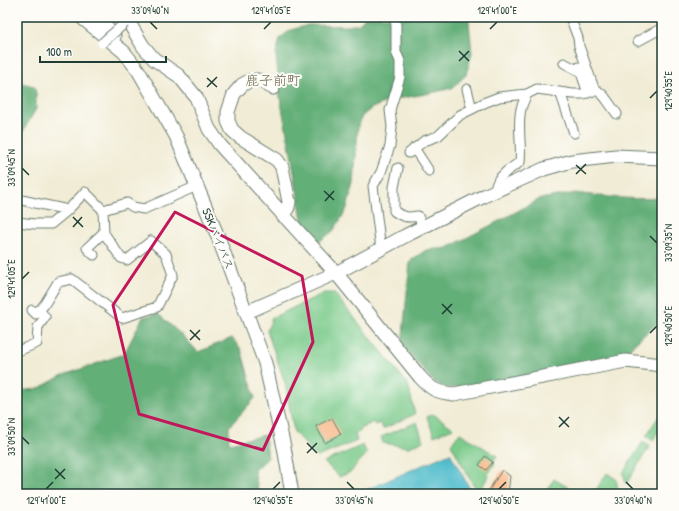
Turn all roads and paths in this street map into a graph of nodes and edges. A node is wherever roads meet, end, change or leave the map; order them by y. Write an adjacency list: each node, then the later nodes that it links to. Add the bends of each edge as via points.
1 (81, 17): 9 (street, SSKバイパス)
2 (99, 17): 9 (street)
3 (394, 17): 31 (street, via 400,77 390,110 390,146 382,172 373,186)
4 (570, 17): 14 (street)
5 (127, 20): 8 (street, bridge); 27 (street, via 154,59 179,76 196,97 209,130)
6 (662, 28): 7 (street)
7 (638, 41)
8 (102, 43)
9 (124, 52): 22 (street, SSKバイパス, via 138,70 176,136)
10 (564, 63): 14 (street, via 580,69)
11 (273, 88): 27 (street, via 258,80 242,85 234,94 228,121 232,130 240,137 280,162 289,202)
12 (467, 89): 16 (street)
13 (560, 92): 14 (street); 15 (street, via 537,89); 18 (street)
14 (592, 92): 17 (street, via 597,90 604,96)
15 (527, 94): 16 (street, via 499,97); 23 (street, via 521,108 520,162 499,179)
16 (472, 109): 21 (street, via 460,115 438,136 424,141 411,151)
17 (617, 114)
18 (574, 133)
19 (662, 158): 23 (street, via 616,156 572,161 544,169)
20 (398, 168): 29 (street, via 394,186 394,210 409,218 418,216)
21 (429, 171)
22 (197, 186): 26 (street, via 144,209 127,203); 34 (street, SSKバイパス)
23 (493, 192): 29 (street)
24 (17, 200): 25 (street)
25 (68, 210): 26 (street, via 85,192); 28 (street, via 51,224)
26 (103, 210): 30 (street)
27 (283, 216): 33 (street)
28 (17, 222)
29 (423, 227): 31 (street)
30 (104, 232): 32 (street, via 87,248); 35 (street, via 121,258 127,260 151,241 166,254 173,274 157,307 122,318 72,280 58,282 44,306 36,310 45,317 38,327 37,343)
31 (381, 249): 33 (street)
32 (94, 255)
33 (336, 273): 34 (street); 36 (street, via 420,377 430,388 443,393 454,394 626,361)
34 (247, 312): 37 (street, SSKバイパス, via 265,363)
35 (18, 351)
36 (662, 365)
37 (292, 494)

